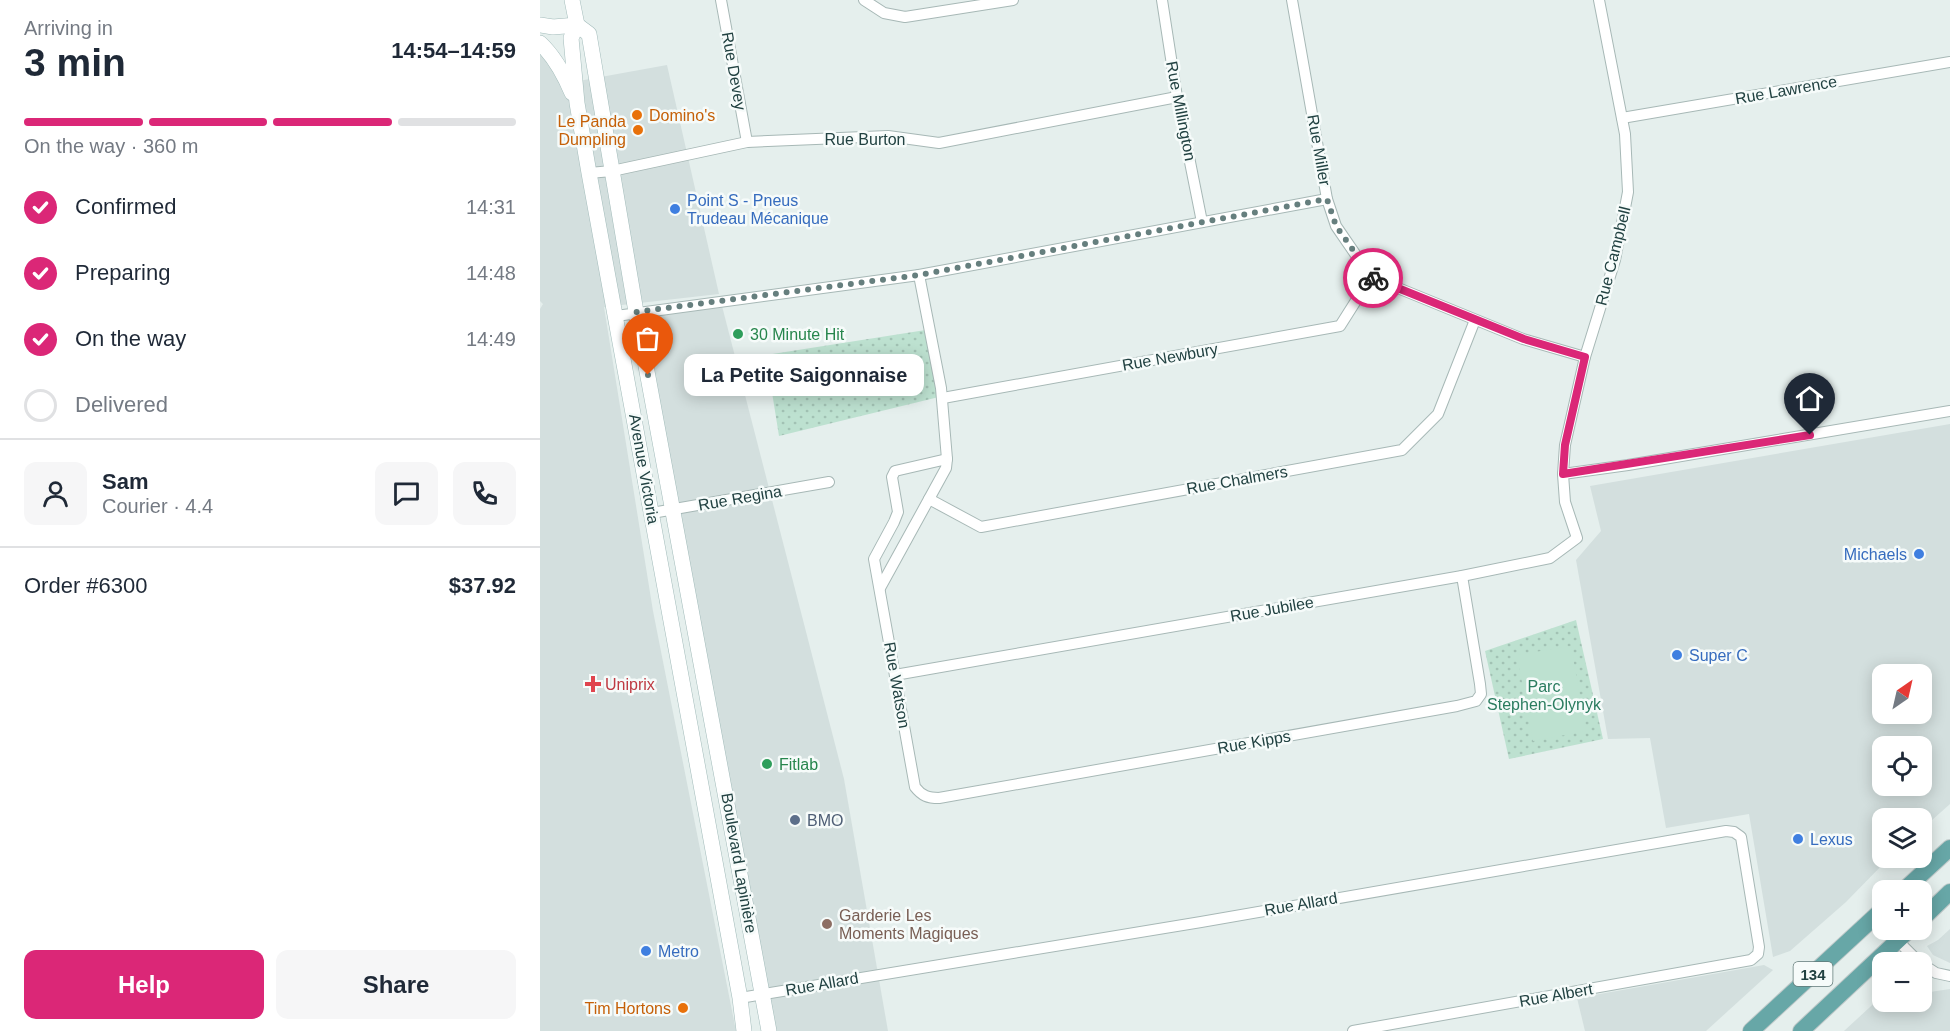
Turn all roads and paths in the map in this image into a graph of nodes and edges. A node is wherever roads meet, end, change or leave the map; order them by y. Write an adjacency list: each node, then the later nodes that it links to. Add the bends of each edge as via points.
1 (573, 0): 9 (main road, Avenue Victoria)
2 (720, 0): 15 (street, Rue Devey)
3 (864, 0): 4 (street, via 884,14 905,17)
4 (1013, 0)
5 (1162, 0): 12 (street, Rue Millington)
6 (1292, 0): 18 (street, Rue Miller)
7 (1599, 0): 14 (street, Rue Campbell)
8 (540, 25): 9 (main road)
9 (577, 25): 13 (main road, Avenue Victoria, via 571,38); 16 (main road, Avenue Victoria, via 589,34)
10 (540, 43): 13 (main road, via 562,70)
11 (1950, 62): 14 (street, Rue Lawrence)
12 (1177, 97): 15 (street, Rue Burton, via 939,143 888,136); 19 (street, Rue Millington)
13 (577, 103): 17 (main road, Avenue Victoria)
14 (1622, 118): 25 (street, Rue Campbell, via 1628,192 1615,260)
15 (747, 142): 16 (street, Rue Burton)
16 (612, 171): 17 (street, Rue Burton); 22 (main road, Avenue Victoria)
17 (588, 173): 23 (main road, Avenue Victoria)
18 (1327, 199): 19 (street); 21 (street, Rue Miller, via 1336,226)
19 (1202, 222): 20 (street)
20 (919, 275): 22 (street); 26 (street)
21 (1371, 277): 24 (street); 26 (street, Rue Newbury, via 1340,326)
22 (636, 312): 23 (street); 32 (main road, Avenue Victoria)
23 (616, 316): 33 (main road, Avenue Victoria)
24 (1475, 320): 25 (street); 31 (street, Rue Chalmers, via 1437,414 1402,450 981,527)
25 (1585, 357): 29 (street, Rue Campbell, via 1565,445)
26 (943, 398): 28 (street)
27 (1950, 411): 29 (street)
28 (947, 459): 31 (street); 35 (street, Rue Watson, via 895,471 892,477 898,512 874,559)
29 (1563, 474): 34 (street, Rue Jubilee, via 1565,502 1577,538 1550,558)
30 (829, 482): 32 (street, Rue Regina)
31 (929, 499): 35 (street)
32 (673, 509): 33 (street, Rue Regina); 37 (main road, Avenue Victoria)
33 (652, 513): 38 (main road, Avenue Victoria)
34 (1462, 576): 36 (street, Rue Jubilee); 39 (street, Rue Kipps, via 1480,684 1476,701 939,798 920,793)
35 (880, 588): 36 (street, Rue Watson)
36 (895, 675): 39 (street, Rue Watson)
37 (708, 694): 51 (main road, Boulevard Lapinière)
38 (686, 701): 52 (main road, Boulevard Lapinière)
39 (914, 781)
40 (1950, 848): 41 (main road)
41 (1915, 880)
42 (1950, 892): 43 (main road)
43 (1932, 909)
44 (1872, 924): 56 (main road, 134)
45 (1892, 940): 57 (main road, 134)
46 (1903, 940): 47 (street)
47 (1912, 952)
48 (1757, 956): 51 (street, Rue Allard, via 1759,943 1743,843 1738,834 1729,830); 55 (street, Rue Albert, via 1748,962)
49 (1932, 970): 50 (street)
50 (1950, 976)
51 (763, 994): 52 (street, Rue Allard); 54 (main road, Boulevard Lapinière)
52 (740, 998): 53 (main road, Boulevard Lapinière)
53 (744, 1031)
54 (769, 1031)
55 (1353, 1031)
56 (1751, 1031)
57 (1800, 1031)

